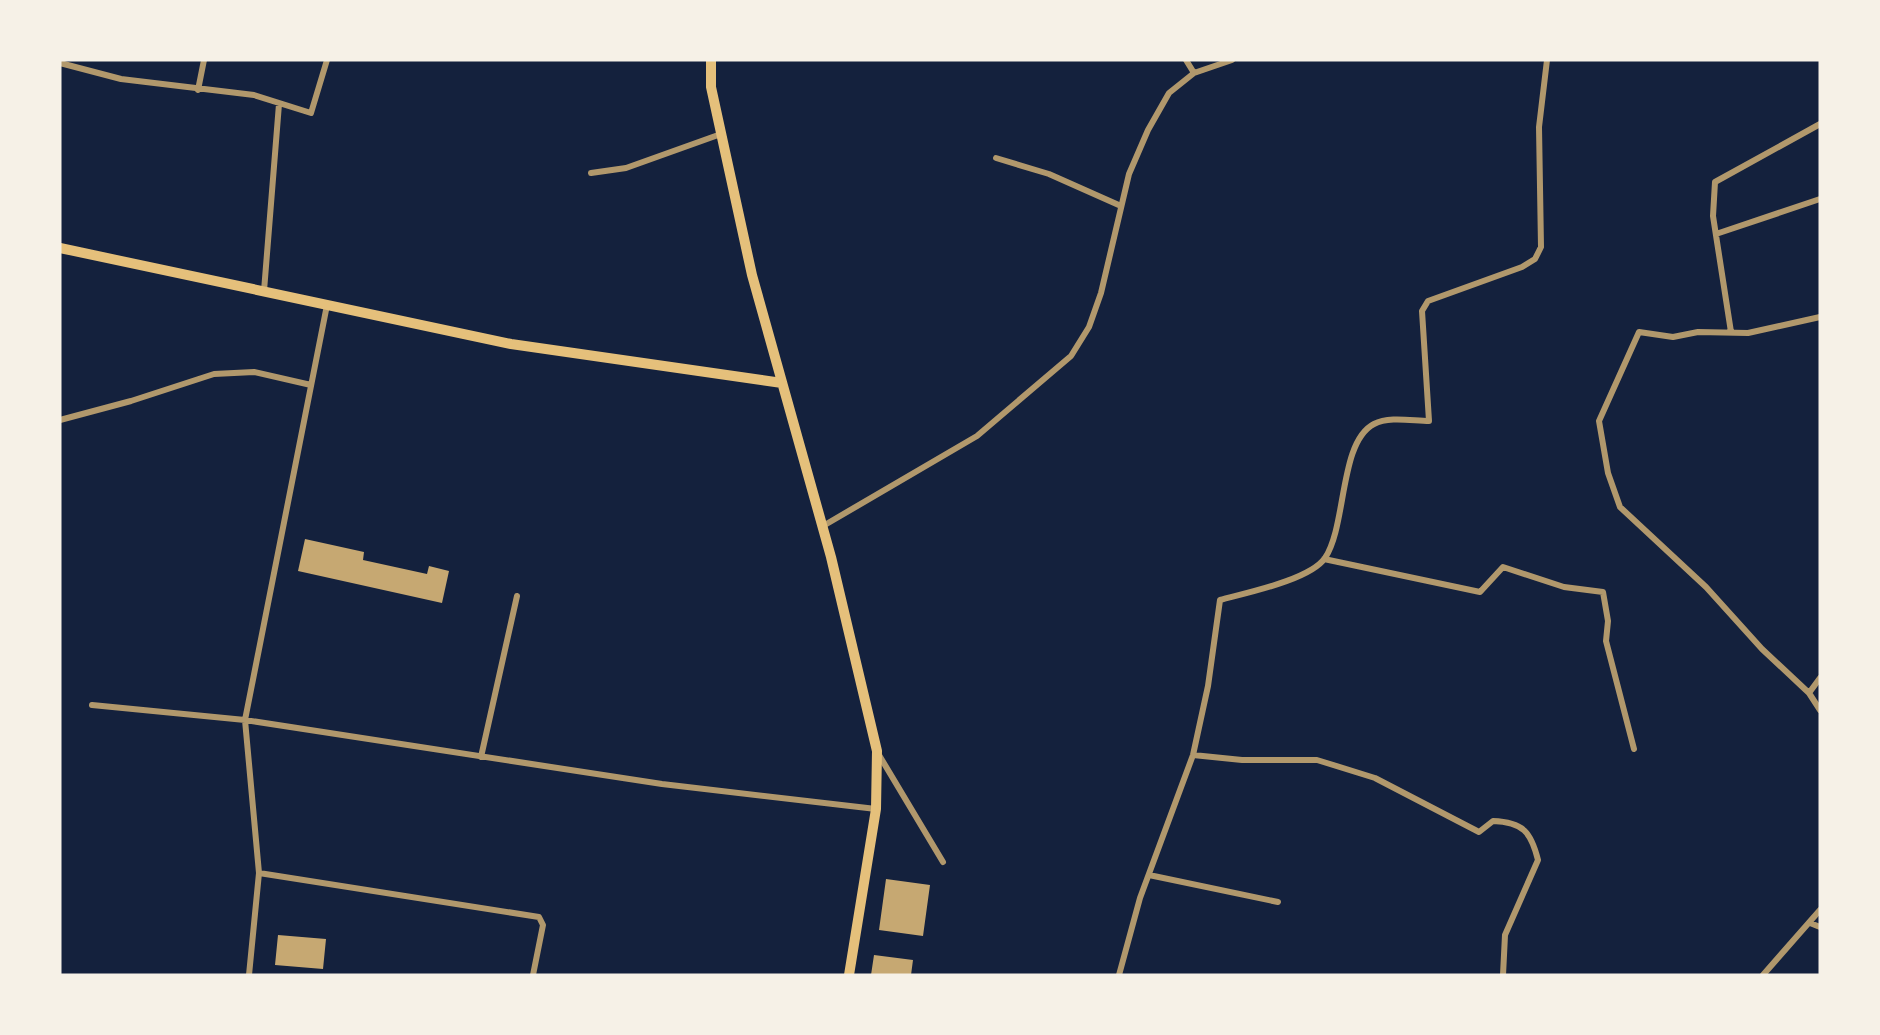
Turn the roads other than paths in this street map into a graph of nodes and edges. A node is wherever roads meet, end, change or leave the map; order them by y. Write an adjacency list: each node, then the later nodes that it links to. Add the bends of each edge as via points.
1 (204, 60): 9 (street)
2 (327, 60): 10 (street, via 311,113)
3 (711, 60): 12 (main road, via 711,87)
4 (1186, 60): 8 (street)
5 (1232, 60): 8 (street)
6 (1547, 60): 27 (street, via 1539,127 1541,247 1535,259 1522,267 1428,301 1422,311 1429,421 1375,423 1362,434 1352,456 1336,527)
7 (60, 63): 9 (street, via 121,79)
8 (1194, 73): 16 (street, via 1169,93 1148,130 1129,174)
9 (198, 90): 10 (street, via 254,95)
10 (279, 104): 19 (street)
11 (1820, 124): 17 (street, via 1716,182)
12 (721, 134): 14 (street, via 626,168); 23 (main road, via 752,275)
13 (996, 158): 16 (street, via 1049,174)
14 (591, 173)
15 (1820, 199): 17 (street)
16 (1121, 206): 26 (street, via 1101,293 1089,327 1071,357 977,436)
17 (1716, 234): 22 (street)
18 (60, 248): 19 (main road)
19 (264, 291): 20 (main road)
20 (327, 305): 23 (main road, via 511,344); 24 (street)
21 (1820, 317): 22 (street, via 1748,333)
22 (1731, 332): 30 (street, via 1673,337 1639,332 1599,421 1608,473 1620,507 1706,587 1762,649)
23 (782, 383): 26 (main road)
24 (311, 385): 25 (street, via 254,372 214,374); 33 (street)
25 (60, 420)
26 (823, 526): 35 (main road)
27 (1324, 559): 34 (street, via 1480,592 1503,567 1564,587 1603,592 1608,621 1606,641); 36 (street, via 1308,571 1220,600)
28 (518, 596): 37 (street)
29 (1820, 678): 30 (street)
30 (1809, 693): 32 (street)
31 (92, 705): 33 (street)
32 (1820, 710)
33 (245, 720): 37 (street); 40 (street)
34 (1634, 748)
35 (877, 751): 38 (main road); 39 (street)
36 (1193, 755): 41 (street); 50 (street, via 1242,760 1317,760 1375,778 1479,832 1493,821 1512,821 1528,833 1538,860 1505,935)
37 (481, 757): 38 (street, via 662,784)
38 (876, 809): 48 (main road)
39 (943, 862)
40 (259, 873): 46 (street); 47 (street, via 539,917 543,925)
41 (1149, 875): 42 (street); 49 (street)
42 (1278, 902)
43 (1820, 910): 44 (street)
44 (1810, 923): 45 (street); 51 (street)
45 (1820, 927)
46 (249, 975)
47 (533, 975)
48 (849, 975)
49 (1119, 975)
50 (1503, 975)
51 (1763, 975)

